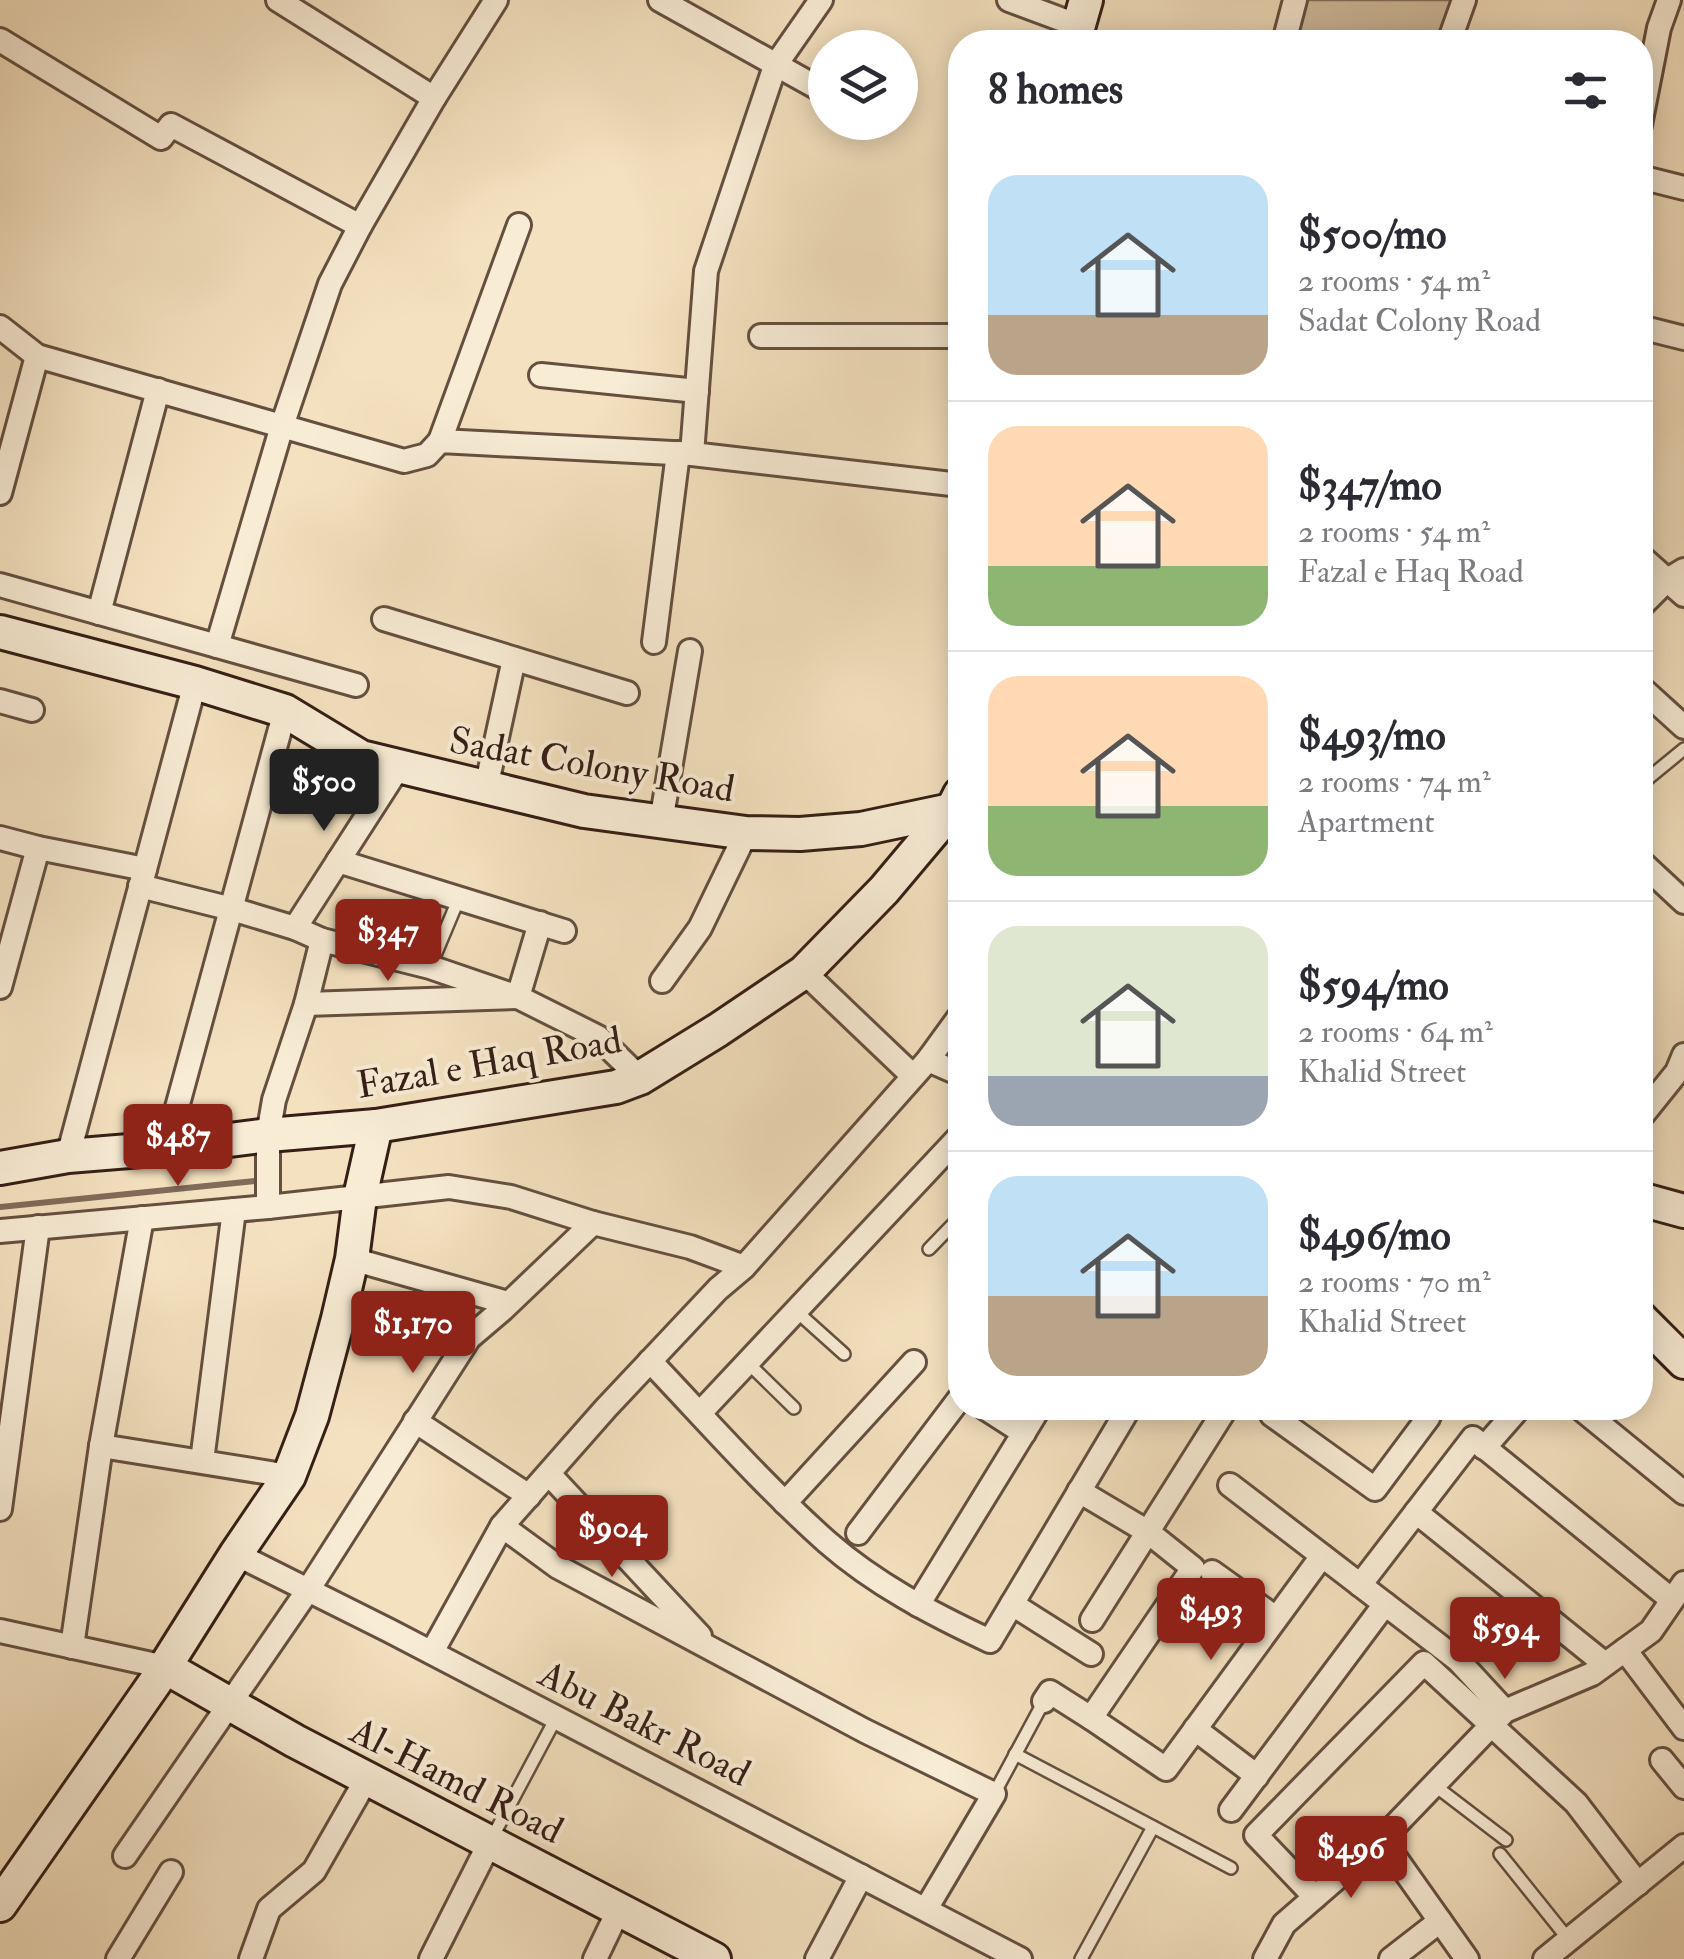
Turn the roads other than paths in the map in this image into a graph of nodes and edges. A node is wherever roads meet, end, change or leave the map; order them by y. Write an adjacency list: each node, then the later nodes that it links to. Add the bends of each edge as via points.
1 (278, 0): 16 (street)
2 (496, 0): 16 (street)
3 (660, 0): 14 (street)
4 (821, 0): 14 (street)
5 (1009, 0): 9 (street)
6 (1295, 0): 10 (street)
7 (1464, 0): 11 (street)
8 (1668, 0): 13 (street)
9 (1080, 23)
10 (1287, 30)
11 (1453, 30)
12 (0, 40): 20 (street, via 161,138 171,126)
13 (1653, 62)
14 (775, 66): 15 (street); 29 (street, via 706,271)
15 (808, 83)
16 (434, 98): 20 (street)
17 (1653, 180): 18 (street)
18 (1684, 188)
19 (519, 225): 32 (street)
20 (360, 226): 30 (street, via 330,284)
21 (0, 327): 26 (street)
22 (1653, 330): 25 (street)
23 (761, 336): 24 (street)
24 (948, 336)
25 (1684, 338)
26 (38, 356): 28 (street); 31 (street)
27 (541, 376): 29 (street)
28 (158, 390): 30 (street); 40 (street)
29 (697, 391): 33 (street)
30 (282, 426): 32 (street, via 404,461 427,455); 44 (street)
31 (7, 439): 35 (street)
32 (440, 442): 33 (street)
33 (685, 454): 34 (street); 43 (street)
34 (948, 484)
35 (0, 493)
36 (1653, 565): 37 (street)
37 (1678, 582): 39 (street)
38 (0, 585): 40 (street)
39 (1653, 598)
40 (99, 613): 44 (street)
41 (384, 620): 46 (street)
42 (0, 632): 47 (street, Sadat Colony Road)
43 (654, 642)
44 (218, 646): 48 (street)
45 (690, 651): 61 (street)
46 (514, 659): 49 (street); 58 (street)
47 (195, 683): 53 (street, Sadat Colony Road); 67 (street)
48 (356, 686)
49 (626, 694)
50 (1653, 697): 54 (street)
51 (0, 701): 52 (street)
52 (32, 710)
53 (286, 711): 56 (street, Sadat Colony Road, via 361,757); 70 (street)
54 (1680, 717)
55 (1684, 749): 57 (lane)
56 (398, 768): 58 (street, Sadat Colony Road); 65 (street)
57 (1653, 774)
58 (486, 788): 61 (street, Sadat Colony Road)
59 (948, 807): 62 (street, Sadat Colony Road, via 861,829)
60 (948, 816): 76 (street, Fazal e Haq Road)
61 (661, 822): 62 (street, Sadat Colony Road)
62 (746, 833): 77 (street, via 700,928)
63 (0, 838): 64 (street)
64 (38, 848): 67 (street); 78 (street)
65 (338, 861): 68 (street); 72 (street)
66 (1653, 873): 69 (street)
67 (143, 878): 70 (street); 92 (street)
68 (459, 898): 71 (street); 75 (lane)
69 (1684, 902)
70 (232, 908): 72 (street); 90 (street)
71 (540, 923): 73 (street); 79 (street)
72 (295, 928): 74 (street)
73 (564, 931)
74 (322, 940): 75 (street); 80 (street)
75 (430, 967): 79 (street)
76 (804, 972): 83 (street); 85 (street, Fazal e Haq Road)
77 (662, 981)
78 (0, 988)
79 (518, 997): 80 (street); 85 (street, via 598,1037)
80 (306, 1004): 89 (street)
81 (948, 1032): 83 (street)
82 (1684, 1055): 86 (street)
83 (920, 1068): 84 (street); 106 (street)
84 (948, 1072)
85 (640, 1078): 88 (street, Fazal e Haq Road)
86 (1676, 1086): 87 (street)
87 (1653, 1106)
88 (376, 1126): 89 (street, Fazal e Haq Road); 94 (street)
89 (268, 1135): 90 (street, Fazal e Haq Road); 96 (street)
90 (166, 1148): 92 (street, Fazal e Haq Road)
91 (948, 1149): 108 (street)
92 (68, 1156): 93 (street, Fazal e Haq Road)
93 (0, 1168)
94 (360, 1197): 96 (street); 100 (street, via 449,1187 512,1197); 105 (street)
95 (1653, 1203): 98 (street)
96 (268, 1208): 97 (street)
97 (234, 1210): 99 (street); 130 (street)
98 (1684, 1211)
99 (142, 1218): 101 (street); 128 (street)
100 (593, 1223): 106 (street); 107 (street)
101 (38, 1227): 103 (street); 138 (street)
102 (948, 1230): 104 (lane)
103 (0, 1231)
104 (929, 1250)
105 (352, 1259): 107 (street); 132 (street, via 312,1416)
106 (744, 1267): 111 (street)
107 (508, 1303): 126 (street, via 469,1338)
108 (796, 1310): 110 (lane); 112 (street)
109 (1653, 1331): 114 (street)
110 (844, 1354)
111 (650, 1361): 116 (street); 131 (street)
112 (748, 1362): 115 (lane); 116 (street)
113 (914, 1362): 137 (street)
114 (1684, 1362)
115 (794, 1408)
116 (700, 1412): 137 (street)
117 (948, 1414): 142 (street)
118 (1004, 1420): 127 (street)
119 (1032, 1420): 127 (street)
120 (1123, 1420): 134 (street)
121 (1218, 1420): 141 (street)
122 (1280, 1420): 123 (street, via 1375,1489)
123 (1427, 1420)
124 (1509, 1420): 129 (street)
125 (1595, 1420): 135 (street)
126 (416, 1421): 136 (street); 147 (street)
127 (1024, 1433): 151 (street)
128 (101, 1446): 130 (street); 155 (street)
129 (1484, 1448): 139 (street, via 1473,1438); 148 (street)
130 (202, 1461): 132 (street)
131 (548, 1474): 136 (street); 156 (street)
132 (289, 1476): 143 (street)
133 (1230, 1485): 144 (street)
134 (1080, 1491): 141 (street); 149 (street)
135 (1684, 1493)
136 (529, 1496): 140 (street)
137 (786, 1502): 151 (street, via 829,1544)
138 (0, 1509)
139 (1416, 1512): 146 (street); 160 (street)
140 (502, 1526): 156 (street, via 558,1567); 158 (street)
141 (1148, 1532): 153 (street); 165 (street, via 1194,1568)
142 (858, 1533)
143 (236, 1554): 147 (street, Abu Bakr Road); 161 (street)
144 (1322, 1556): 146 (street); 152 (street)
145 (1212, 1572): 152 (street)
146 (1360, 1585): 150 (street)
147 (308, 1590): 158 (street, Abu Bakr Road); 163 (street)
148 (1678, 1592): 157 (street, via 1651,1631)
149 (1012, 1604): 151 (street, via 990,1641); 159 (street)
150 (1386, 1604): 166 (street, via 1458,1660); 171 (street)
151 (918, 1605)
152 (1276, 1618): 168 (street)
153 (1092, 1620)
154 (0, 1631): 155 (street)
155 (72, 1647): 161 (street)
156 (714, 1650): 175 (street)
157 (1625, 1650): 160 (street); 167 (street)
158 (432, 1652): 164 (street, Abu Bakr Road)
159 (1091, 1654)
160 (1605, 1664): 166 (street)
161 (165, 1667): 163 (street, Al-Hamd Road); 189 (street)
162 (1044, 1701): 165 (street, via 1050,1692); 169 (lane)
163 (230, 1704): 172 (street, Al-Hamd Road); 183 (street)
164 (556, 1716): 180 (lane); 186 (street, Abu Bakr Road)
165 (1091, 1718): 168 (street, via 1166,1770)
166 (1498, 1718): 173 (street); 187 (street); 188 (street, via 1424,1663 1256,1835)
167 (1684, 1728)
168 (1195, 1730): 171 (street)
169 (1015, 1754): 175 (lane); 177 (lane)
170 (1662, 1760): 174 (street)
171 (1257, 1776): 176 (street)
172 (367, 1778): 180 (street, Al-Hamd Road); 195 (street, via 314,1871 270,1908)
173 (1434, 1785): 178 (street); 179 (lane)
174 (1684, 1787)
175 (994, 1794): 191 (street)
176 (1231, 1810)
177 (1154, 1827): 184 (lane); 201 (lane)
178 (1382, 1839): 188 (street); 192 (street)
179 (1506, 1840)
180 (490, 1842): 190 (street, Al-Hamd Road); 196 (street)
181 (1684, 1846): 187 (street)
182 (1500, 1854): 193 (lane)
183 (125, 1856)
184 (1231, 1868)
185 (170, 1872): 194 (street)
186 (861, 1876): 191 (street, Abu Bakr Road); 199 (street)
187 (1638, 1884): 193 (street)
188 (1315, 1897): 202 (street, via 1284,1924)
189 (0, 1906)
190 (618, 1909): 197 (street); 198 (street, Al-Hamd Road)
191 (926, 1909): 200 (street, Abu Bakr Road)
192 (1440, 1921): 203 (street); 204 (street)
193 (1569, 1940): 205 (street)
194 (118, 1959)
195 (251, 1959)
196 (431, 1959)
197 (595, 1959)
198 (714, 1959)
199 (817, 1959)
200 (1020, 1959)
201 (1081, 1959)
202 (1266, 1959)
203 (1391, 1959)
204 (1467, 1959)
205 (1545, 1959)

